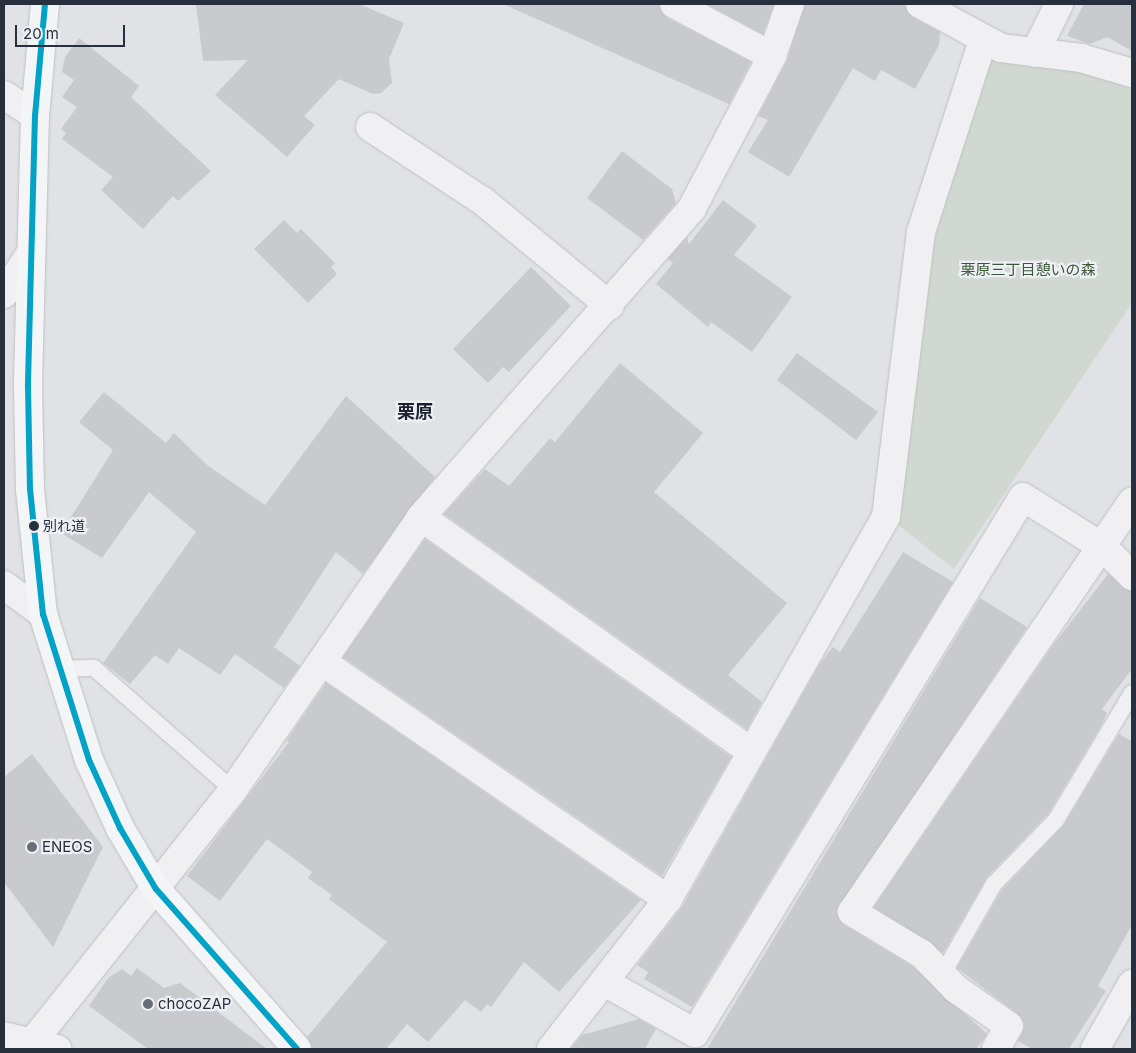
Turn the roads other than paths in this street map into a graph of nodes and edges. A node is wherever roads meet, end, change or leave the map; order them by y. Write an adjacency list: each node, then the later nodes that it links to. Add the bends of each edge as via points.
1 (44, 4): 11 (main road)
2 (674, 4): 8 (street)
3 (790, 4): 8 (street)
4 (920, 4): 6 (street)
5 (1060, 4): 7 (street)
6 (983, 40): 7 (street, via 1001,48); 25 (street, via 921,232 886,517)
7 (1036, 53): 9 (street, via 1081,58)
8 (772, 56): 15 (street, via 692,208)
9 (1132, 73)
10 (4, 95): 11 (street)
11 (35, 115): 13 (main road)
12 (370, 127): 15 (street, via 484,202)
13 (30, 254): 14 (street); 21 (main road, via 30,489)
14 (4, 294)
15 (610, 306): 17 (street)
16 (1132, 501): 18 (street)
17 (421, 517): 22 (street); 25 (street)
18 (1104, 548): 19 (street); 29 (street, via 852,912 922,954); 30 (street, via 1023,497 695,1033)
19 (1132, 576)
20 (4, 585): 21 (street)
21 (43, 614): 23 (main road)
22 (324, 663): 26 (street); 28 (street)
23 (57, 669): 26 (lane, via 94,668); 27 (main road, via 120,828)
24 (1132, 693): 29 (lane, via 1056,820 994,884)
25 (749, 750): 28 (street)
26 (233, 790): 27 (street)
27 (156, 889): 33 (street); 34 (main road)
28 (668, 899): 30 (street)
29 (942, 974): 36 (street, via 1009,1026)
30 (606, 983): 35 (street)
31 (1132, 984): 37 (street)
32 (4, 1036): 33 (street)
33 (40, 1047)
34 (298, 1049)
35 (551, 1049)
36 (996, 1049)
37 (1095, 1049)

